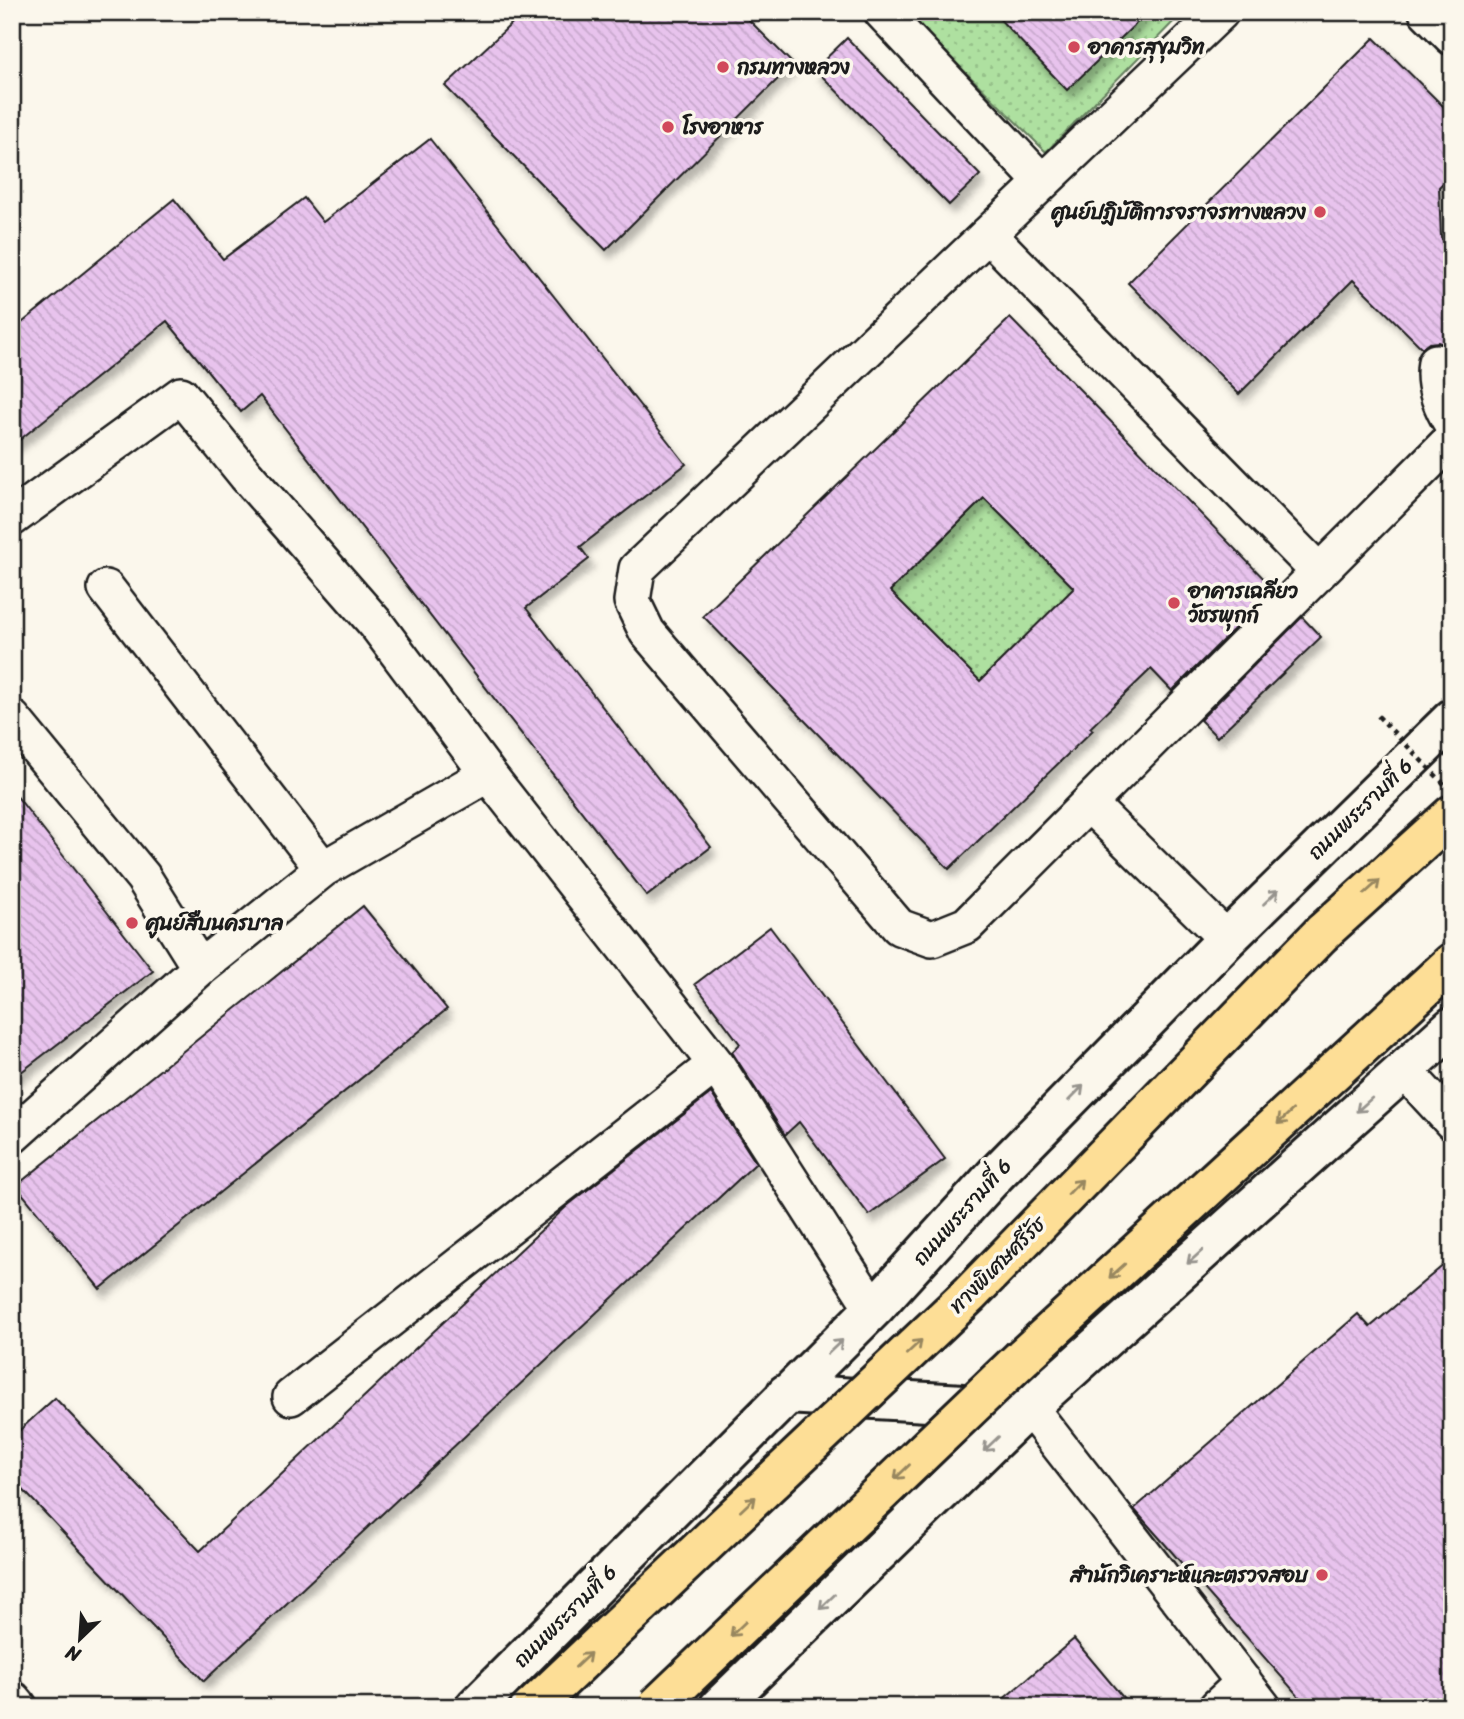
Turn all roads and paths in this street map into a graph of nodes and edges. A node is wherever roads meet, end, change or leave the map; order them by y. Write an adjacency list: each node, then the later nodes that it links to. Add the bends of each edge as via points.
1 (882, 12): 5 (lane)
2 (1221, 12): 5 (lane)
3 (1427, 12): 4 (lane)
4 (1452, 37)
5 (1042, 182): 6 (lane)
6 (988, 234): 11 (lane); 18 (lane, via 637,569 632,601 647,632 899,927 932,939 967,925)
7 (1436, 362): 8 (lane, via 1438,399)
8 (1452, 424)
9 (1452, 439): 11 (lane)
10 (12, 518): 16 (lane, via 181,396 376,624)
11 (1319, 572): 18 (lane)
12 (106, 587): 20 (lane)
13 (1378, 716): 17 (path, bridge)
14 (12, 718): 23 (lane, via 143,877)
15 (1452, 719): 21 (main road, ถนนพระรามที่ 6, one-way to 15)
16 (488, 774): 20 (lane); 26 (lane)
17 (1452, 792)
18 (1088, 804): 21 (lane)
19 (1452, 815): 39 (highway, ทางพิเศษศรีรัช, one-way to 19, bridge, via 970,1294 1322,933)
20 (323, 869): 23 (lane)
21 (1227, 939): 31 (main road, ถนนพระรามที่ 6, one-way to 21, via 996,1174)
22 (1452, 962): 28 (highway)
23 (200, 968): 30 (lane)
24 (1452, 997): 28 (highway)
25 (1452, 1027): 27 (main road)
26 (716, 1064): 31 (lane, via 863,1293); 33 (lane)
27 (1404, 1070): 29 (lane); 34 (main road, one-way to 34)
28 (1335, 1071): 40 (highway, one-way to 40, bridge, via 1023,1357)
29 (1452, 1122)
30 (12, 1136)
31 (877, 1306): 32 (main road, ถนนพระรามที่ 6, one-way to 31)
32 (786, 1394): 34 (main road); 38 (main road, ถนนพระรามที่ 6)
33 (291, 1397)
34 (1029, 1408): 35 (lane); 41 (main road, one-way to 41)
35 (1254, 1695): 42 (lane)
36 (12, 1700): 37 (main road)
37 (18, 1707)
38 (475, 1707)
39 (533, 1707)
40 (656, 1707)
41 (719, 1707)
42 (1217, 1707)

